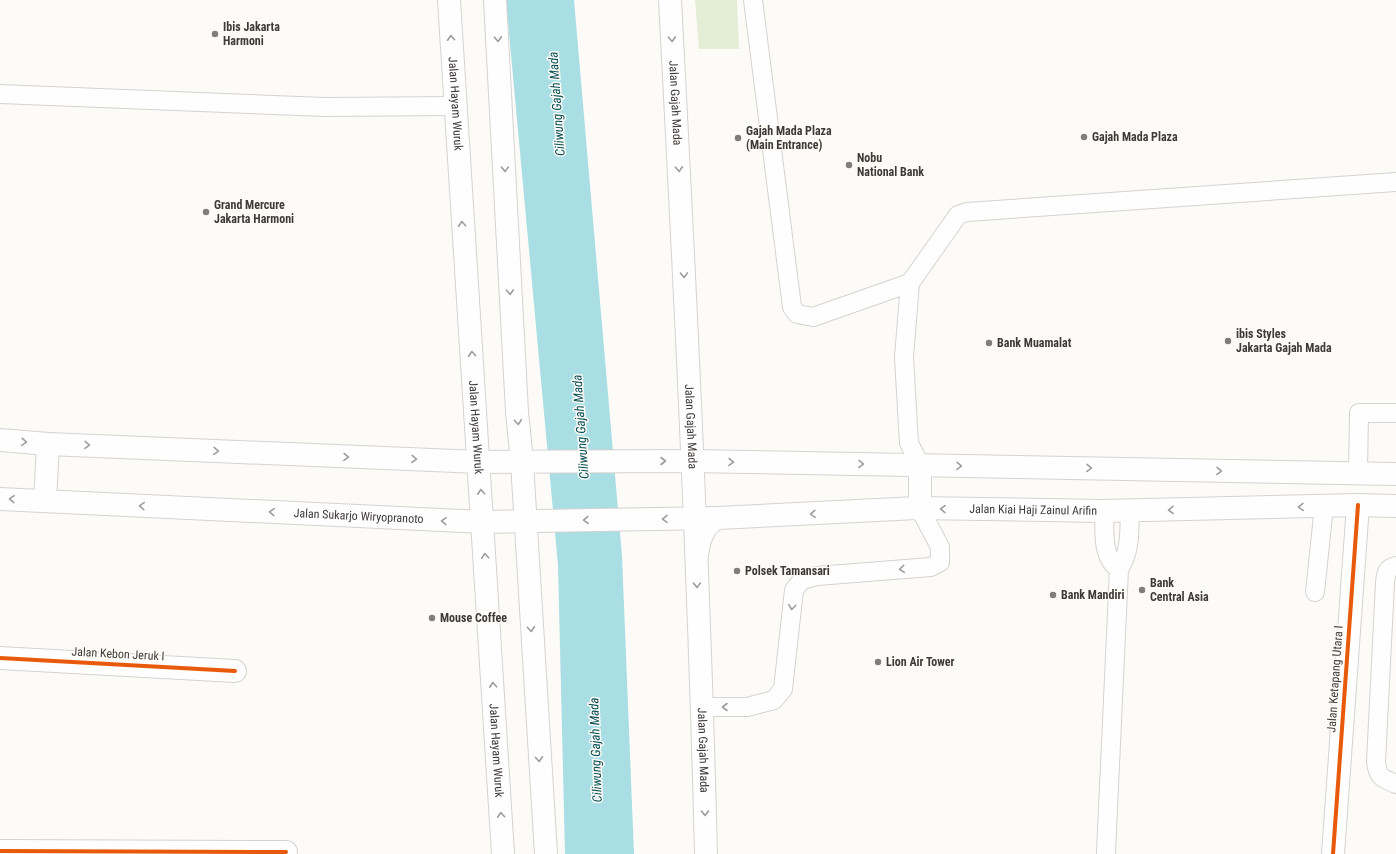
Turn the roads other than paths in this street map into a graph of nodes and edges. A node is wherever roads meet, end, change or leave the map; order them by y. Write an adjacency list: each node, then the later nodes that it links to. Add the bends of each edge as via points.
1 (449, 0): 6 (main road, Jalan Hayam Wuruk, one-way to 1)
2 (496, 0): 14 (main road, one-way to 14, via 517,412)
3 (670, 0): 12 (main road, Jalan Gajah Mada, one-way to 12)
4 (753, 0): 8 (lane, via 792,307 797,314 813,317)
5 (0, 94): 6 (lane, via 325,107)
6 (455, 106): 13 (main road, Jalan Hayam Wuruk, one-way to 6)
7 (1396, 182): 8 (lane, via 968,212 958,215)
8 (910, 283): 15 (lane, via 904,357 909,443)
9 (1396, 413): 16 (lane, via 1359,413)
10 (0, 440): 11 (main road, one-way to 11)
11 (48, 444): 13 (main road, one-way to 13); 19 (main road)
12 (692, 461): 14 (main road, one-way to 12); 15 (main road, one-way to 15); 26 (main road, Jalan Gajah Mada)
13 (479, 462): 14 (main road); 29 (main road, Jalan Hayam Wuruk, one-way to 13)
14 (532, 462): 28 (main road)
15 (920, 465): 16 (main road, one-way to 16); 23 (main road)
16 (1358, 473): 17 (main road)
17 (1396, 474)
18 (0, 499): 19 (main road, Jalan Sukarjo Wiryopranoto, one-way to 18)
19 (45, 501): 29 (main road, Jalan Sukarjo Wiryopranoto, one-way to 19)
20 (1358, 505): 21 (main road, Jalan Kiai Haji Zainul Arifin); 22 (main road, Jalan Kiai Haji Zainul Arifin); 44 (main road, Jalan Ketapang Utara I)
21 (1324, 506): 24 (main road, Jalan Kiai Haji Zainul Arifin, one-way to 24); 33 (lane)
22 (1396, 506)
23 (920, 508): 25 (main road, Jalan Kiai Haji Zainul Arifin, one-way to 23); 27 (main road, Jalan Kiai Haji Zainul Arifin, one-way to 27); 36 (lane, one-way to 36, via 940,547 940,562 931,567 817,576 802,580 794,590 783,689 774,700 747,707)
24 (1130, 510): 25 (main road, Jalan Kiai Haji Zainul Arifin); 32 (lane, via 1129,545)
25 (1104, 511): 32 (lane, via 1107,556)
26 (695, 518): 27 (main road, Jalan Sukarjo Wiryopranoto); 28 (main road, Jalan Sukarjo Wiryopranoto, one-way to 28); 30 (main road, Jalan Gajah Mada)
27 (718, 518): 30 (main road, via 709,524 702,534)
28 (525, 521): 29 (main road, Jalan Sukarjo Wiryopranoto); 42 (main road, one-way to 42)
29 (483, 522): 41 (main road, Jalan Hayam Wuruk, one-way to 29)
30 (696, 558): 36 (main road, Jalan Gajah Mada, one-way to 36)
31 (1396, 566): 37 (lane, via 1386,572 1376,762 1377,772 1383,779)
32 (1120, 569): 40 (lane)
33 (1315, 592)
34 (0, 658): 35 (main road, Jalan Kebon Jeruk I)
35 (235, 671)
36 (703, 707): 43 (main road, Jalan Gajah Mada, one-way to 43)
37 (1396, 784)
38 (0, 851): 39 (main road)
39 (286, 852)
40 (1106, 852)
41 (504, 854)
42 (546, 854)
43 (706, 854)
44 (1333, 854)

